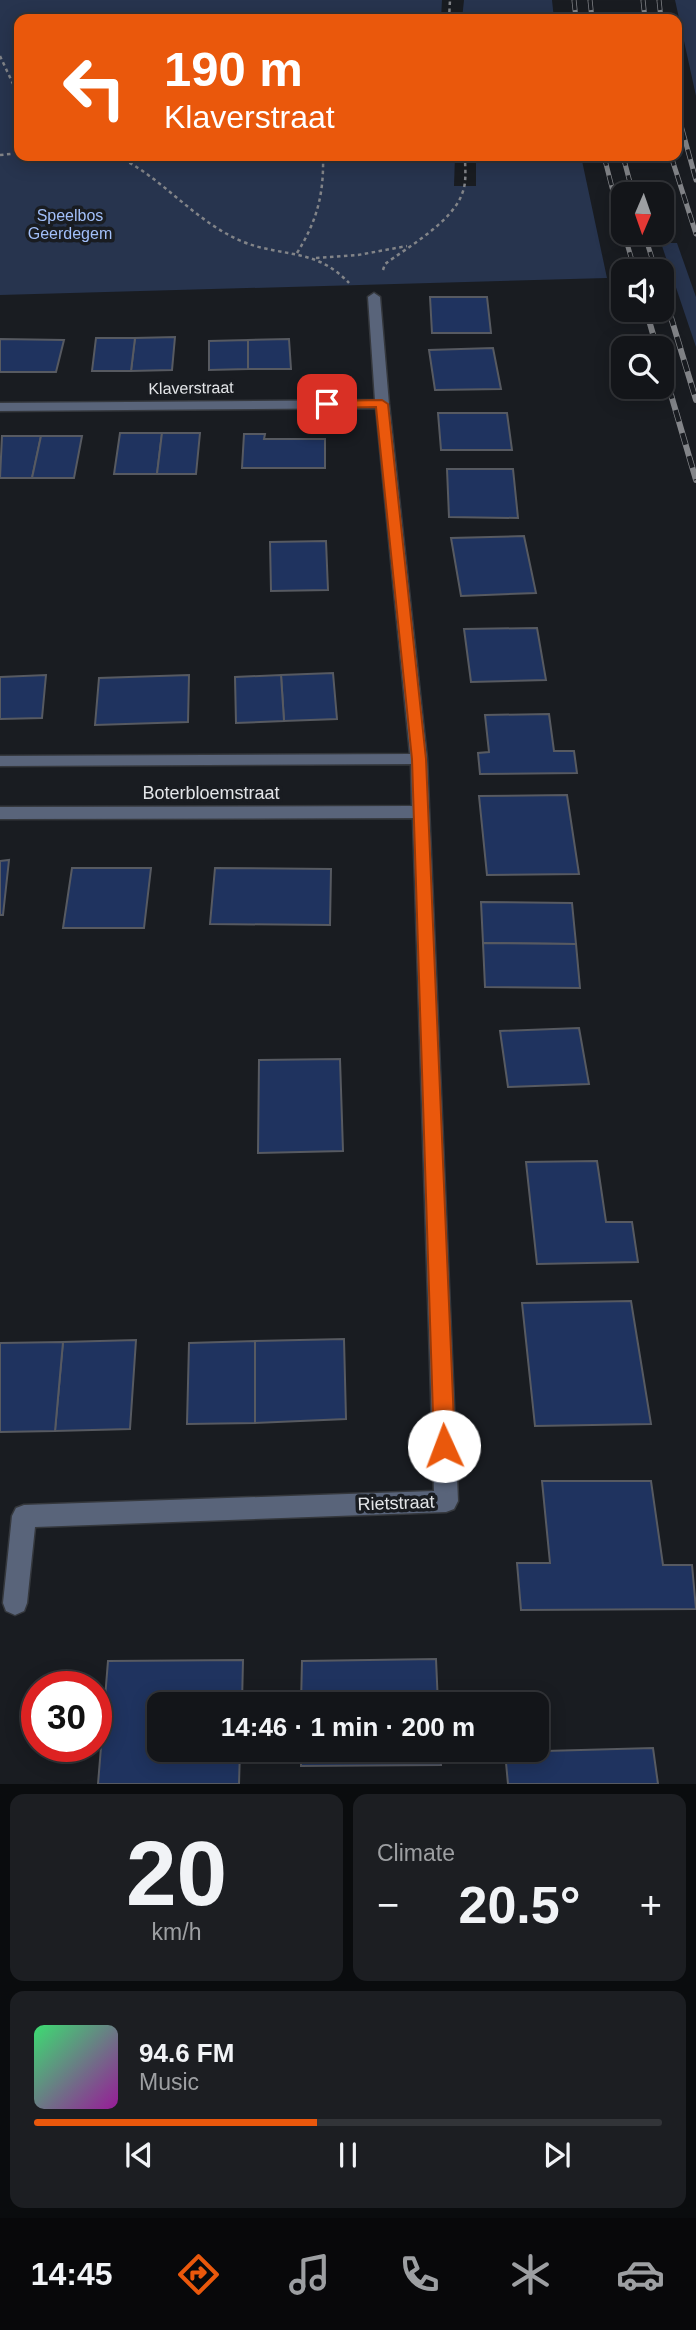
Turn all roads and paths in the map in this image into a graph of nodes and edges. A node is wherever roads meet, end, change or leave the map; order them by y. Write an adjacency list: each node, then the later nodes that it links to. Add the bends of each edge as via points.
1 (0, 56): 2 (path)
2 (14, 82)
3 (127, 161): 7 (path, via 142,168 197,216 242,241)
4 (323, 161): 7 (path, via 325,192 313,230)
5 (465, 161): 6 (path, via 461,197)
6 (408, 245): 8 (path); 9 (path, via 385,264)
7 (297, 253): 8 (path)
8 (314, 258): 9 (path, via 335,268 355,290)
9 (374, 297): 10 (street, Rietstraat)
10 (382, 404): 11 (street, Klaverstraat); 12 (street, Rietstraat)
11 (0, 407)
12 (419, 759): 13 (street, Boterbloemstraat); 14 (street, Rietstraat)
13 (0, 761)
14 (421, 811): 15 (street, Boterbloemstraat); 16 (street, Rietstraat, via 446,1501 24,1516)
15 (0, 813)
16 (15, 1603)

